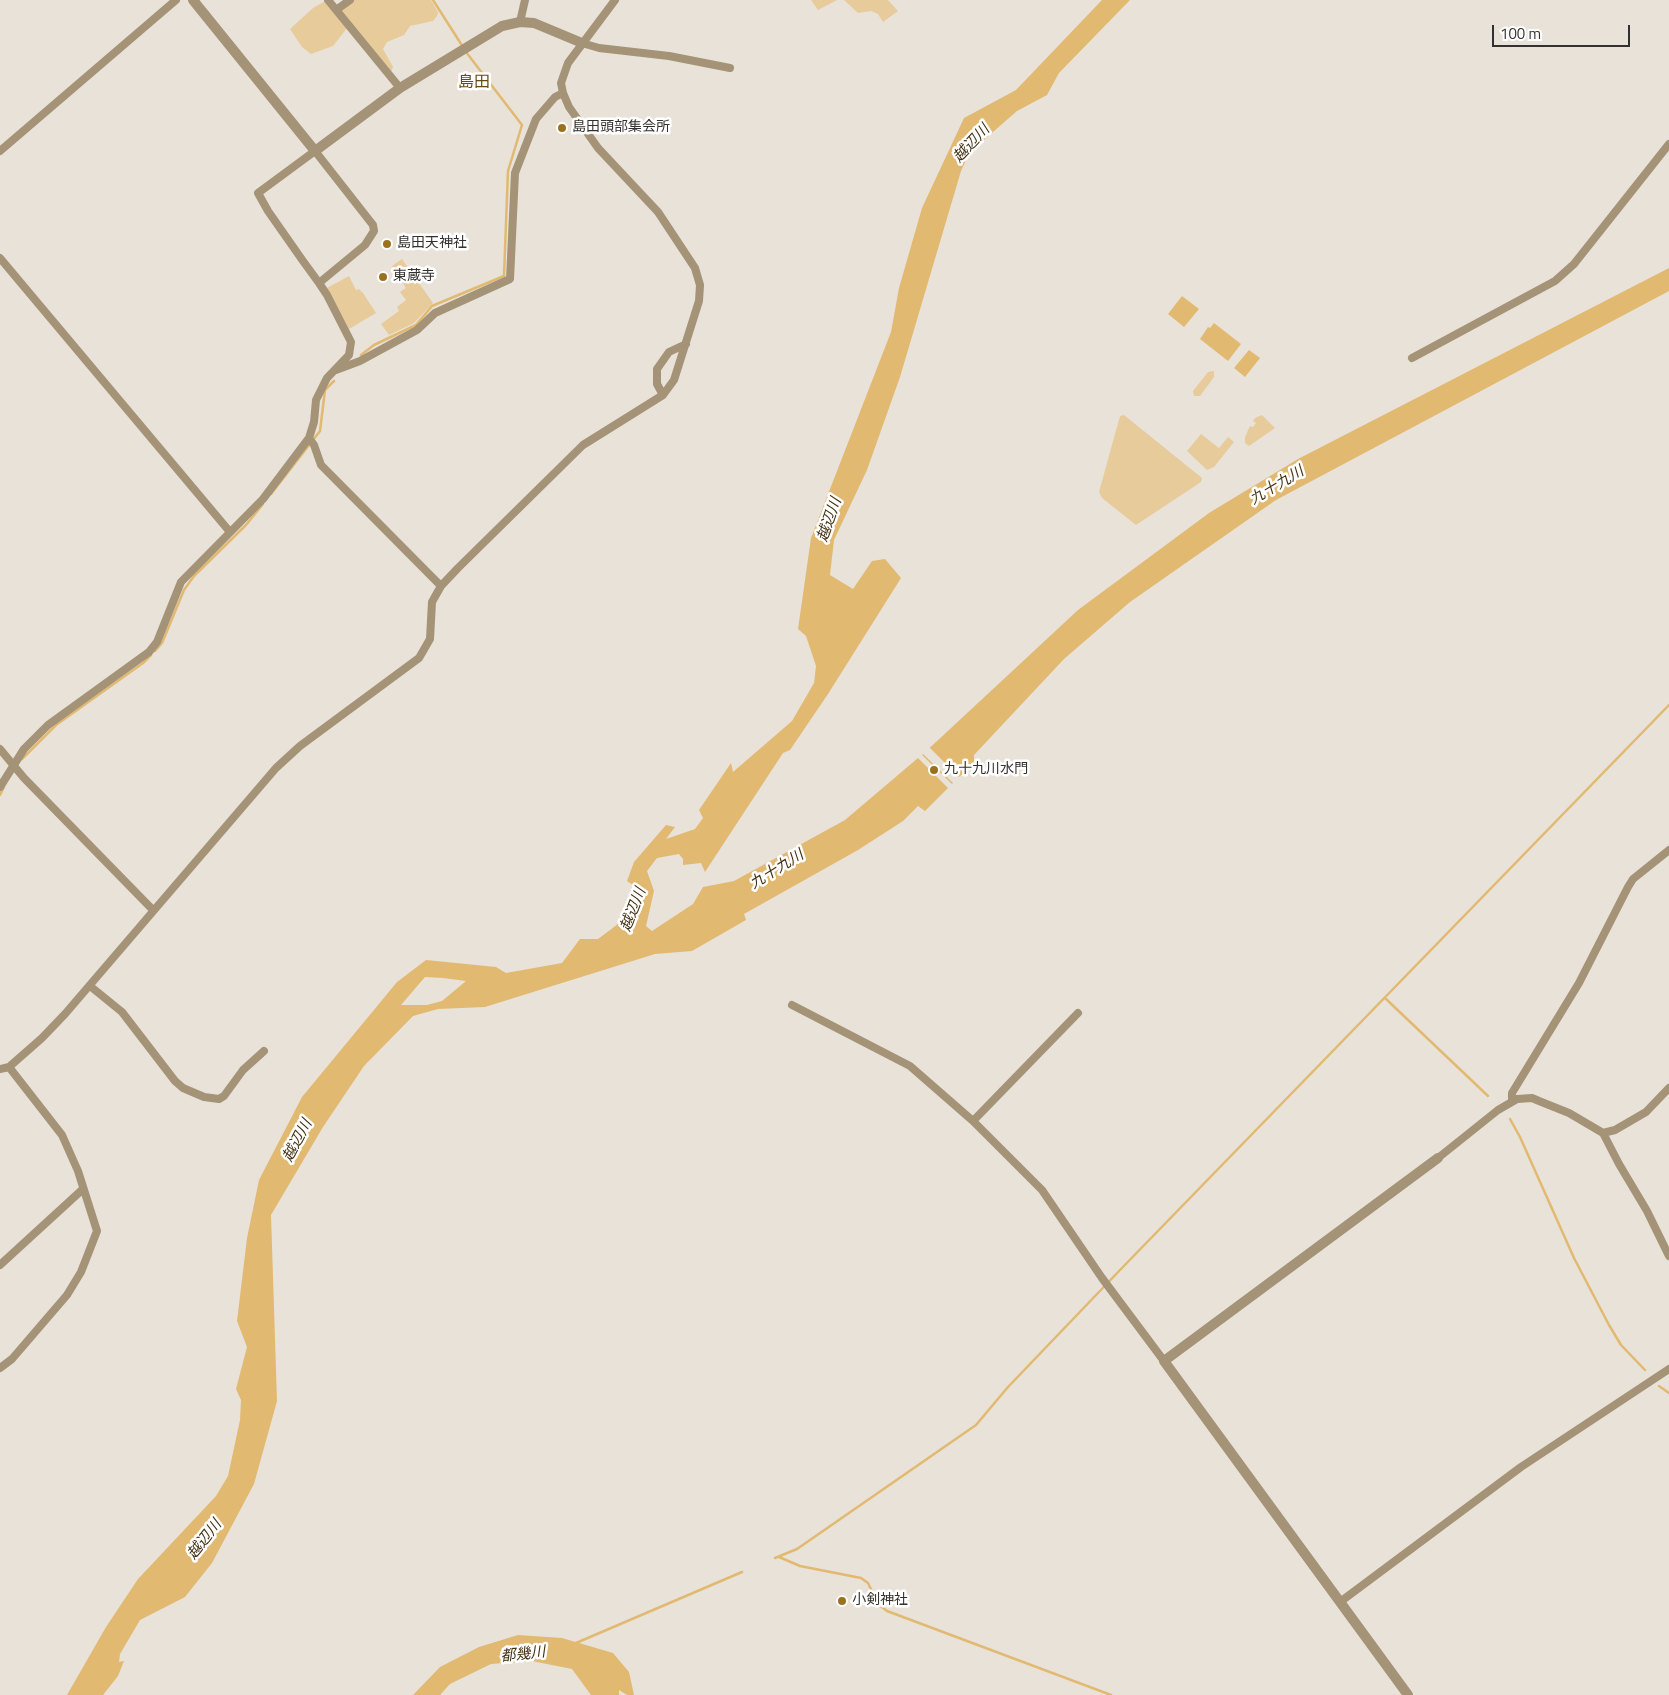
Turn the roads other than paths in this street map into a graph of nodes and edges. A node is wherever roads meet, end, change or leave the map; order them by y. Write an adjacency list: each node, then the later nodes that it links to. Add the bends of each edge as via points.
1 (176, 0): 14 (street)
2 (193, 0): 15 (street)
3 (328, 0): 7 (street)
4 (350, 0): 7 (street)
5 (525, 0): 8 (street)
6 (615, 0): 9 (street)
7 (336, 10): 11 (street)
8 (520, 22): 9 (street, via 534,23); 11 (street, via 489,33)
9 (582, 43): 10 (street); 12 (street, via 564,73)
10 (730, 68)
11 (400, 88): 15 (street)
12 (563, 93): 18 (street, via 598,148 658,212 690,258 700,285 699,301); 20 (street, via 555,97 536,119 515,173 510,279 435,313 417,330 360,361)
13 (1669, 144): 19 (street, via 1574,264 1555,281)
14 (0, 151)
15 (315, 151): 17 (street, via 374,231 365,245); 17 (street, via 258,193)
16 (0, 258): 23 (street)
17 (319, 283): 20 (street, via 351,342 349,355)
18 (686, 344): 21 (street, via 674,380); 21 (street, via 669,352 657,369 657,384)
19 (1412, 358)
20 (336, 370): 22 (street, via 316,400)
21 (663, 395): 24 (street, via 583,445)
22 (309, 438): 23 (street, via 263,499); 24 (street, via 322,465)
23 (230, 532): 26 (street, via 181,582 157,642 149,652 48,725 24,749)
24 (441, 586): 29 (street, via 432,602 430,639 420,658 300,746 276,768)
25 (0, 749): 26 (street)
26 (15, 767): 27 (street); 29 (street)
27 (0, 787)
28 (1669, 850): 37 (street, via 1633,879 1579,983 1512,1093)
29 (152, 909): 30 (street)
30 (90, 986): 33 (street, via 122,1012 183,1088 204,1097 219,1099 224,1096 243,1070); 34 (street, via 42,1038)
31 (792, 1005): 38 (street, via 910,1066)
32 (1078, 1013): 38 (street)
33 (264, 1051)
34 (9, 1067): 35 (street); 41 (street, via 62,1135)
35 (0, 1069)
36 (1669, 1088): 39 (street, via 1646,1112 1615,1130)
37 (1512, 1101): 39 (street, via 1524,1098 1539,1101 1569,1112); 40 (street)
38 (973, 1121): 44 (street, via 1042,1190)
39 (1603, 1133): 42 (street)
40 (1438, 1158): 44 (street)
41 (83, 1189): 43 (street); 45 (street, via 97,1231 81,1272 67,1295 12,1359)
42 (1669, 1256)
43 (0, 1265)
44 (1164, 1361): 47 (street)
45 (0, 1368)
46 (1669, 1368): 47 (street, via 1521,1467)
47 (1340, 1602): 48 (street)
48 (1408, 1695)

